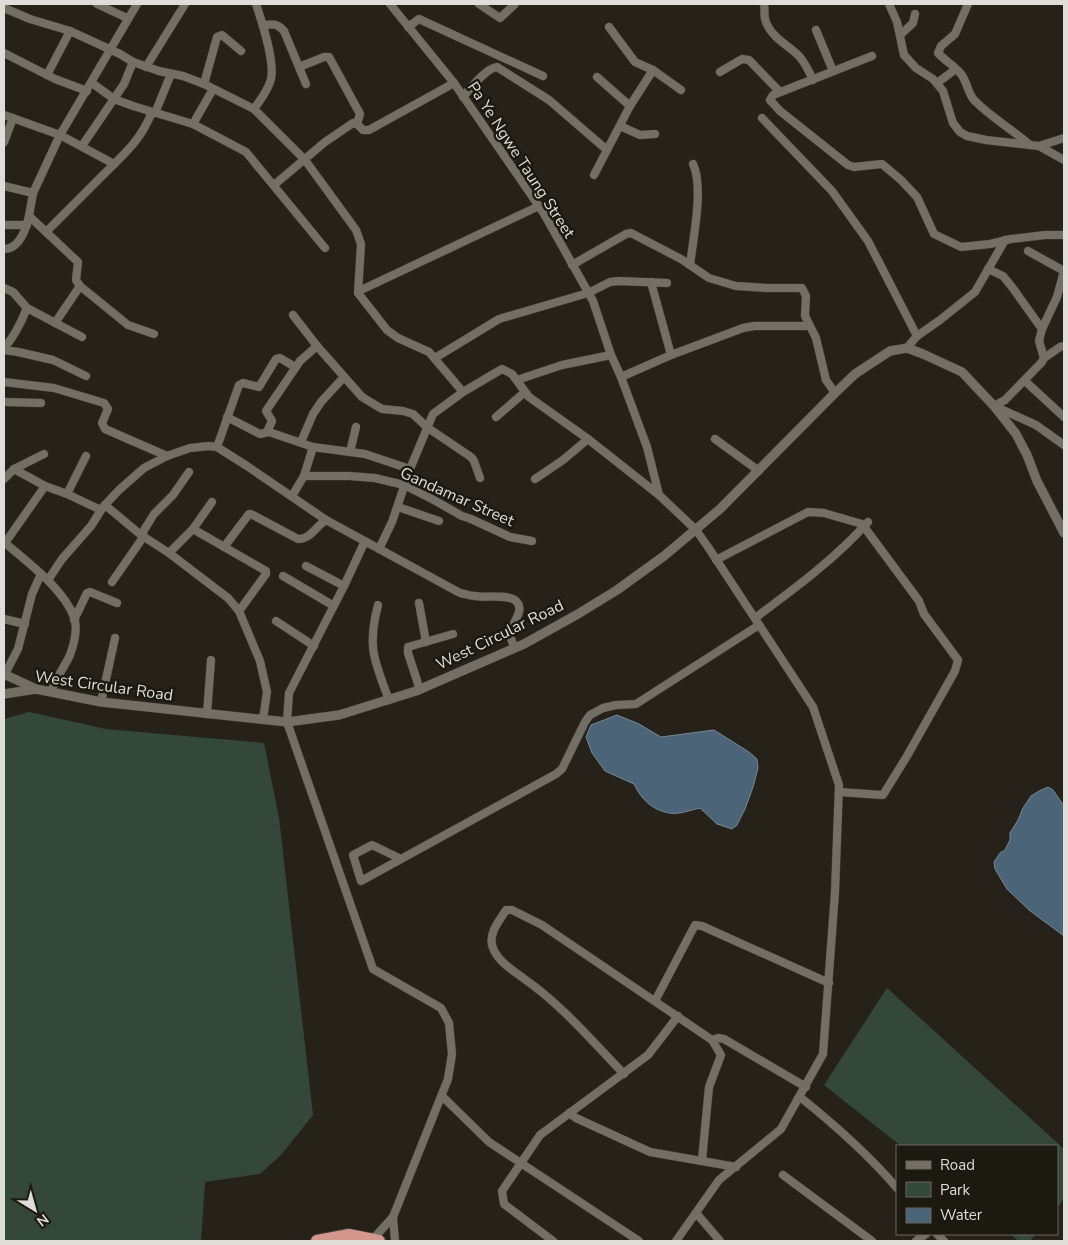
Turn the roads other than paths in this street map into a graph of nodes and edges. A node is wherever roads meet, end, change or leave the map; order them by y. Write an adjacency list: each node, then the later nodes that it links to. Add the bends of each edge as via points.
1 (97, 4): 13 (street)
2 (137, 4): 13 (street)
3 (184, 4): 25 (street)
4 (256, 4): 14 (street)
5 (390, 4): 15 (street, Pa Ye Ngwe Taung Street)
6 (479, 4): 7 (street, via 500,18)
7 (515, 4)
8 (764, 4): 35 (street, via 764,18 770,30 807,66)
9 (888, 4): 19 (street)
10 (968, 4): 27 (street, via 954,34 938,50 940,56)
11 (4, 6): 18 (street, via 30,19)
12 (915, 14): 19 (street, via 913,23)
13 (127, 18): 20 (street)
14 (263, 25): 26 (street, via 279,25); 48 (street, via 271,78)
15 (408, 27): 33 (street, via 419,19); 37 (street, Pa Ye Ngwe Taung Street)
16 (609, 27): 28 (street, via 635,62)
17 (816, 30): 29 (street)
18 (70, 31): 20 (street); 32 (street)
19 (900, 35): 38 (street, via 904,55)
20 (110, 50): 24 (street); 36 (street)
21 (241, 50): 39 (street, via 222,35 217,37)
22 (4, 53): 32 (street)
23 (872, 56): 29 (street)
24 (133, 62): 25 (street); 46 (street)
25 (146, 67): 31 (street)
26 (299, 67): 40 (street); 54 (street, via 330,57 360,114)
27 (956, 69): 38 (street); 61 (street, via 965,80 969,95)
28 (653, 70): 42 (street); 47 (street)
29 (833, 71): 35 (street)
30 (720, 72): 44 (street, via 742,59 749,60)
31 (171, 74): 39 (street); 49 (street)
32 (46, 75): 43 (street)
33 (544, 76)
34 (597, 77): 47 (street)
35 (813, 80): 44 (street)
36 (92, 82): 43 (street); 46 (street)
37 (454, 83): 45 (street, Pa Ye Ngwe Taung Street); 54 (street, via 369,130 363,130)
38 (937, 83): 61 (street, via 953,123 960,132 967,136)
39 (204, 84): 41 (street)
40 (306, 84)
41 (213, 89): 48 (street); 53 (street)
42 (681, 90)
43 (87, 91): 57 (street)
44 (780, 92): 78 (street, via 773,95 771,103 848,165 882,164 901,180 917,197 934,234 961,247)
45 (462, 97): 63 (street, via 486,72 497,67 549,100); 72 (street, Pa Ye Ngwe Taung Street)
46 (114, 98): 49 (street); 60 (street)
47 (630, 106): 55 (street)
48 (254, 109): 64 (street)
49 (154, 112): 53 (street); 66 (street, via 136,142)
50 (4, 115): 51 (street)
51 (13, 118): 57 (street); 59 (street)
52 (762, 118): 98 (street, via 848,212 868,241)
53 (193, 124): 69 (street, via 246,152)
54 (357, 124): 64 (street, via 352,123 341,130)
55 (620, 126): 56 (street, via 640,135); 63 (street)
56 (655, 134)
57 (60, 135): 60 (street); 71 (street)
58 (1064, 138): 62 (street)
59 (4, 142)
60 (82, 146): 66 (street)
61 (1030, 146): 62 (street)
62 (1040, 146): 65 (street)
63 (608, 150): 68 (street)
64 (305, 160): 69 (street); 90 (street, via 356,230 362,244)
65 (1064, 160)
66 (114, 164): 76 (street)
67 (692, 164): 83 (street, via 698,180)
68 (594, 175)
69 (274, 185): 79 (street)
70 (4, 186): 71 (street)
71 (33, 193): 73 (street)
72 (539, 206): 82 (street, Pa Ye Ngwe Taung Street); 90 (street)
73 (29, 216): 75 (street); 76 (street)
74 (4, 225): 75 (street)
75 (27, 226): 80 (street, via 14,246)
76 (46, 232): 88 (street, via 78,262 76,280)
77 (1064, 235): 78 (street)
78 (1005, 240): 84 (street)
79 (325, 248)
80 (4, 249)
81 (1028, 252): 85 (street)
82 (572, 265): 83 (street, via 631,233); 91 (street, Pa Ye Ngwe Taung Street)
83 (690, 265): 95 (street, via 709,278 736,286 802,288)
84 (988, 269): 96 (street, via 1008,281); 98 (street, via 975,292)
85 (1064, 271): 96 (street, via 1057,297)
86 (651, 282): 87 (street); 91 (street, via 610,282); 105 (street)
87 (667, 283)
88 (80, 286): 94 (street); 97 (street, via 128,326)
89 (4, 288): 92 (street, via 13,292)
90 (359, 291): 106 (street, via 387,330)
91 (588, 293): 104 (street, Pa Ye Ngwe Taung Street); 106 (street, via 499,318)
92 (27, 308): 94 (street); 103 (street, via 21,324)
93 (293, 315): 100 (street)
94 (55, 323): 99 (street)
95 (809, 326): 105 (street, via 744,328); 117 (street, via 818,345 826,380)
96 (1042, 329): 107 (street, via 1039,341)
97 (154, 334)
98 (917, 336): 102 (street)
99 (82, 337)
100 (317, 346): 108 (street); 110 (street)
101 (1064, 346): 107 (street)
102 (907, 348): 117 (street, West Circular Road, via 890,351); 120 (street, via 962,372)
103 (4, 349): 109 (street, via 53,360)
104 (611, 355): 111 (street, Pa Ye Ngwe Taung Street); 112 (street, via 562,365)
105 (671, 355): 111 (street)
106 (435, 358): 115 (street)
107 (1044, 358): 113 (street)
108 (295, 367): 121 (street, via 276,358 259,387 241,383); 126 (street, via 266,411 272,420)
109 (86, 376)
110 (344, 377): 125 (street, via 375,406 408,412); 129 (street, via 313,414)
111 (621, 377): 148 (street, Pa Ye Ngwe Taung Street, via 647,447)
112 (517, 380): 115 (street, via 502,369); 116 (street)
113 (1025, 381): 120 (street); 123 (street)
114 (4, 382): 136 (street, via 54,388 104,403 108,408 102,423 105,428)
115 (463, 392): 125 (street, via 437,410)
116 (525, 392): 122 (street); 127 (street)
117 (834, 392): 139 (street, West Circular Road)
118 (4, 402): 119 (street)
119 (41, 403)
120 (994, 406): 130 (street, via 1036,425); 158 (street, via 1016,434)
121 (227, 416): 126 (street, via 257,433); 131 (street)
122 (496, 417)
123 (1064, 417)
124 (356, 427): 133 (street)
125 (428, 428): 138 (street); 142 (street, via 471,457)
126 (267, 432): 129 (street)
127 (588, 439): 144 (street); 148 (street)
128 (715, 439): 139 (street)
129 (301, 442): 132 (street)
130 (1064, 445)
131 (217, 447): 136 (street, via 190,448); 149 (street)
132 (312, 447): 133 (street); 141 (street)
133 (350, 452): 138 (street)
134 (44, 454): 137 (street)
135 (86, 456): 147 (street)
136 (167, 456): 151 (street, via 144,468)
137 (10, 469): 143 (street); 146 (street)
138 (410, 469): 145 (street)
139 (759, 471): 157 (street, West Circular Road)
140 (189, 472): 159 (street, via 154,514)
141 (304, 476): 145 (street, Gandamar Street, via 375,478); 149 (street)
142 (480, 478)
143 (4, 479)
144 (535, 479)
145 (404, 485): 152 (street); 161 (street, Gandamar Street, via 510,537)
146 (45, 486): 147 (street); 162 (street)
147 (67, 494): 151 (street)
148 (659, 495): 157 (street)
149 (292, 496): 153 (street)
150 (212, 502): 156 (street)
151 (103, 507): 159 (street); 170 (street)
152 (398, 507): 154 (street); 164 (street)
153 (326, 520): 160 (street); 163 (street, via 305,538 298,539 249,514)
154 (439, 521)
155 (866, 524): 166 (street, via 808,512); 181 (street); 199 (street, via 958,660 955,671 883,795)
156 (194, 529): 163 (street); 165 (street)
157 (696, 530): 166 (street); 187 (street, West Circular Road, via 617,590)
158 (1064, 533)
159 (143, 536): 165 (street); 171 (street)
160 (365, 541): 164 (street); 172 (street)
161 (532, 541)
162 (4, 543): 168 (street)
163 (224, 547): 177 (street, via 266,571)
164 (379, 549): 187 (street, via 460,592 476,597 515,600 519,610 510,638)
165 (169, 553): 177 (street, via 228,598)
166 (716, 560): 181 (street)
167 (306, 566): 172 (street)
168 (41, 574): 170 (street); 182 (street)
169 (283, 576): 176 (street)
170 (48, 580): 179 (street)
171 (112, 582)
172 (344, 586): 176 (street)
173 (118, 603): 179 (street, via 86,593)
174 (420, 603): 185 (street)
175 (378, 604): 194 (street, via 372,645)
176 (334, 606): 186 (street)
177 (239, 612): 197 (street, via 260,661 267,692)
178 (4, 619): 182 (street)
179 (74, 620): 192 (street, via 76,629 70,654)
180 (276, 621): 186 (street)
181 (757, 622): 199 (street, via 812,707 839,785); 200 (street, via 636,704 616,704 590,715 562,769 556,774)
182 (25, 624): 189 (street, via 18,649)
183 (453, 634): 185 (street)
184 (115, 638): 195 (street)
185 (426, 642): 191 (street, via 408,647)
186 (314, 646): 198 (street, via 289,693)
187 (515, 648): 191 (street, West Circular Road)
188 (212, 660): 196 (street)
189 (5, 675): 190 (street); 193 (street, via 7,686)
190 (36, 689): 192 (street, West Circular Road); 193 (street, West Circular Road)
191 (420, 690): 194 (street, West Circular Road)
192 (51, 692): 195 (street, West Circular Road)
193 (4, 694)
194 (389, 700): 198 (street, West Circular Road, via 339,715)
195 (101, 702): 196 (street, West Circular Road)
196 (207, 714): 197 (street, West Circular Road)
197 (263, 719): 198 (street, West Circular Road)
198 (287, 722): 207 (street, via 373,969 431,1001 446,1015 452,1054 451,1071)
199 (838, 792): 201 (street)
200 (401, 859): 200 (street, via 372,845 353,855 361,881)
201 (829, 983): 202 (street, via 695,925); 206 (street, via 823,1054)
202 (655, 1001): 203 (street); 205 (street, via 542,925 512,910 506,910 492,934 495,952 509,968 554,1002)
203 (678, 1016): 204 (street); 205 (street, via 648,1055)
204 (712, 1040): 206 (street, via 724,1039); 210 (street, via 721,1054 709,1087)
205 (624, 1074): 209 (street)
206 (806, 1087): 208 (street)
207 (442, 1096): 211 (street, via 489,1142); 216 (street)
208 (800, 1097): 212 (street, via 781,1129); 214 (street, via 839,1128)
209 (569, 1113): 210 (street, via 650,1152); 211 (street, via 540,1135)
210 (702, 1160): 212 (street)
211 (521, 1164): 220 (street, via 502,1191 504,1204); 221 (street)
212 (736, 1168): 215 (street, via 719,1180)
213 (783, 1175): 224 (street)
214 (896, 1187)
215 (696, 1214): 222 (street); 223 (street)
216 (393, 1217): 217 (street); 219 (street)
217 (376, 1240): 218 (highway, via 349,1235)
218 (317, 1241)
219 (395, 1241)
220 (553, 1241)
221 (639, 1241)
222 (676, 1241)
223 (720, 1241)
224 (872, 1241)

